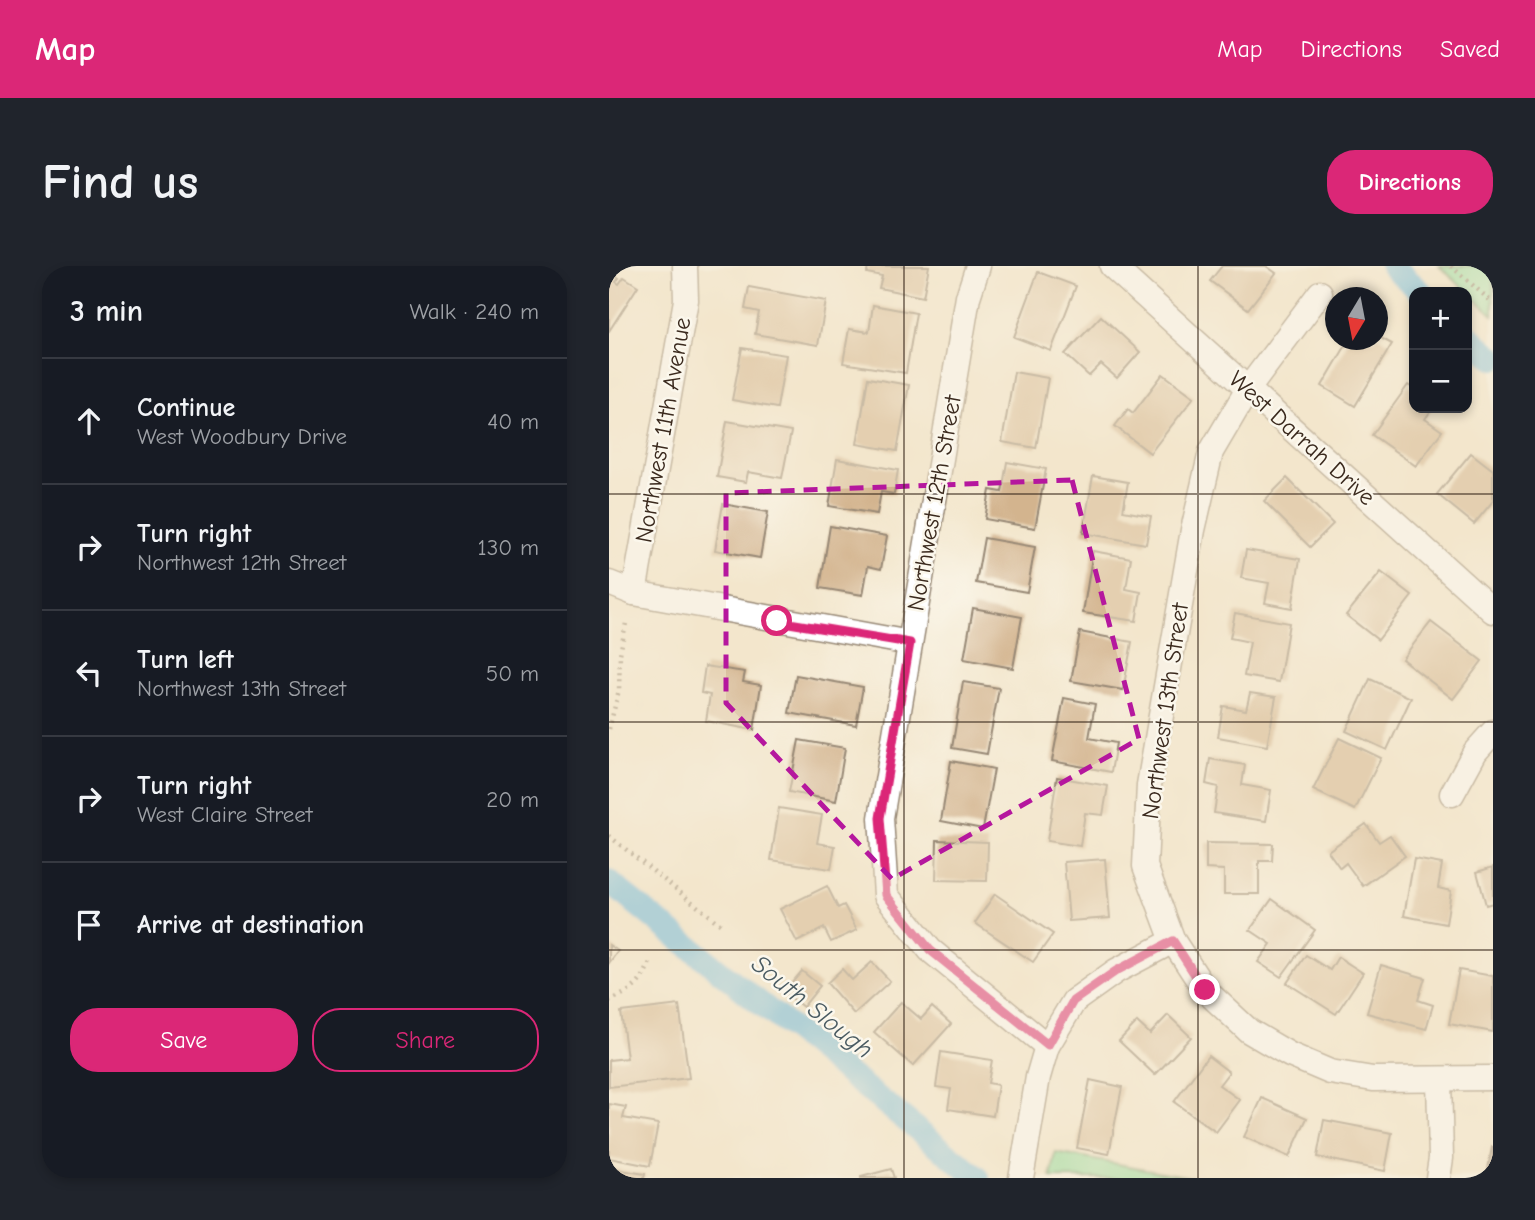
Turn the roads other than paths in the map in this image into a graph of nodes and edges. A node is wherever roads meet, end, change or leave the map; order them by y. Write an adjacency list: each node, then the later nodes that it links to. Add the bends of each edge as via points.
1 (685, 266): 7 (street, Northwest 11th Avenue, via 686,300)
2 (978, 266): 9 (street, Northwest 12th Street, via 968,297)
3 (1112, 266): 5 (street, West Darrah Drive)
4 (1320, 293): 5 (street, Northwest 13th Street)
5 (1248, 389): 8 (street, West Darrah Drive); 12 (street, Northwest 13th Street, via 1211,452 1149,785 1145,866)
6 (609, 583): 7 (street)
7 (634, 593): 9 (street)
8 (1493, 611)
9 (910, 643): 13 (street, Northwest 12th Street, via 880,818 886,895 930,950)
10 (1493, 732): 11 (street, via 1475,752)
11 (1452, 794)
12 (1173, 941): 13 (street, via 1116,971 1073,1001); 15 (street, Northwest 13th Street, via 1205,990 1249,1031 1290,1055 1330,1072 1373,1079)
13 (1048, 1045): 16 (street)
14 (1493, 1078): 15 (street, Northwest 13th Street)
15 (1439, 1080): 17 (street)
16 (1021, 1178)
17 (1438, 1178)

